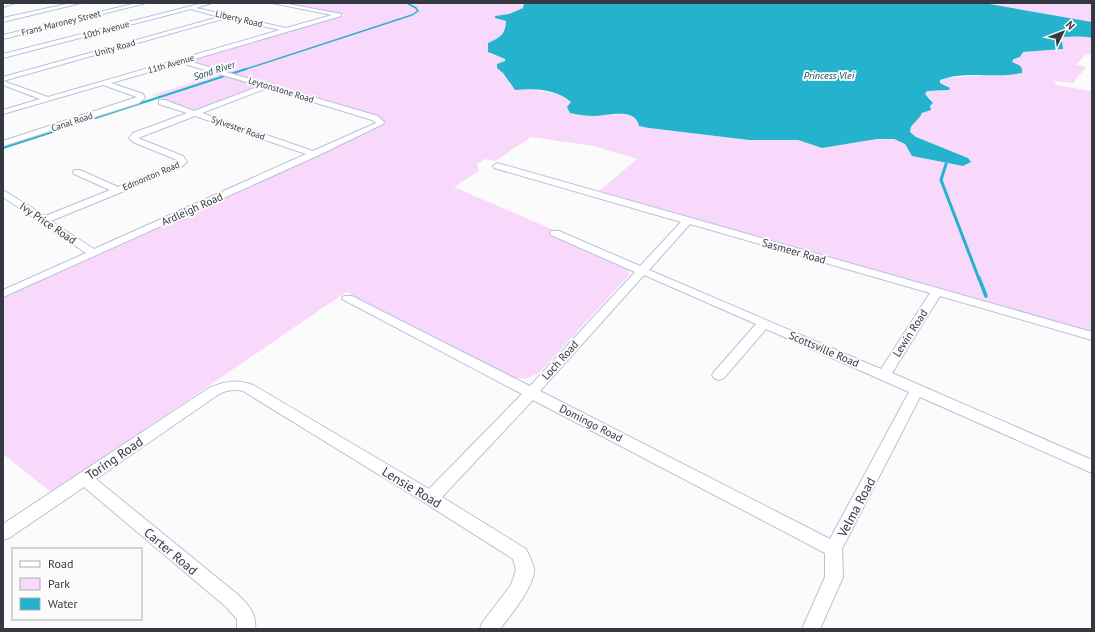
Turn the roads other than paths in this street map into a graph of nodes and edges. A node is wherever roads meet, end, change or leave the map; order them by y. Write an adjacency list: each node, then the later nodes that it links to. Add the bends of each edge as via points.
1 (12, 3): 6 (street)
2 (78, 3): 9 (street)
3 (143, 3): 11 (street, Frans Maroney Street)
4 (209, 3): 7 (street, 10th Avenue)
5 (275, 3): 10 (street, 11th Avenue, via 339,15)
6 (3, 5)
7 (190, 8): 8 (street, Liberty Road); 14 (street, 10th Avenue)
8 (227, 16): 10 (street, Liberty Road); 18 (street, Unity Road)
9 (3, 20)
10 (288, 30): 15 (street, 11th Avenue)
11 (3, 37)
12 (16, 47): 14 (street, Frans Maroney Street)
13 (199, 49): 15 (street)
14 (27, 50): 16 (street, 10th Avenue)
15 (211, 52): 17 (street, 11th Avenue)
16 (3, 56)
17 (182, 61): 20 (street, 11th Avenue); 21 (street, Leytonstone Road)
18 (3, 79)
19 (3, 83): 22 (street)
20 (104, 83): 22 (street, 11th Avenue); 27 (street, Canal Road, via 141,98)
21 (267, 86): 25 (street, Edmonton Road); 26 (street, Leytonstone Road, via 375,118)
22 (47, 99): 24 (street, 11th Avenue)
23 (162, 102): 25 (street, Sylvester Road)
24 (3, 112)
25 (195, 113): 28 (street, Sylvester Road); 31 (street, Edmonton Road, via 138,134 134,138 180,158 183,160 182,163)
26 (380, 122): 28 (street, Ardleigh Road, via 377,126)
27 (3, 144)
28 (314, 154): 36 (street, Ardleigh Road)
29 (497, 166): 34 (street, Sasmeer Road)
30 (77, 172): 31 (street)
31 (117, 190): 33 (street, Edmonton Road)
32 (3, 193): 33 (street, Ivy Price Road)
33 (44, 220): 36 (street, Ivy Price Road)
34 (688, 220): 37 (street, Loch Road); 38 (street, Sasmeer Road)
35 (555, 233): 37 (street, Scottsville Road)
36 (94, 253): 39 (street, Ardleigh Road)
37 (641, 270): 41 (street, Scottsville Road); 47 (street, Loch Road)
38 (937, 292): 42 (street, Sasmeer Road); 44 (street, Lewin Road)
39 (3, 294)
40 (348, 298): 47 (street, Domingo Road)
41 (764, 324): 43 (street); 44 (street, Scottsville Road)
42 (1092, 336)
43 (719, 375)
44 (884, 375): 46 (street, Scottsville Road)
45 (226, 386): 49 (street, Toring Road, via 214,391); 50 (street, Lensie Road, via 238,385 248,388)
46 (917, 390): 48 (street, Scottsville Road); 52 (street, Velma Road)
47 (531, 392): 50 (street, Loch Road); 52 (street, Domingo Road)
48 (1092, 467)
49 (84, 478): 51 (street, Toring Road); 53 (street, Carter Road, via 231,600 244,613)
50 (431, 498): 54 (street, Lensie Road, via 520,554 525,570 518,589)
51 (3, 533)
52 (833, 549): 55 (street, Velma Road, via 834,577)
53 (246, 629)
54 (489, 629)
55 (811, 629)

